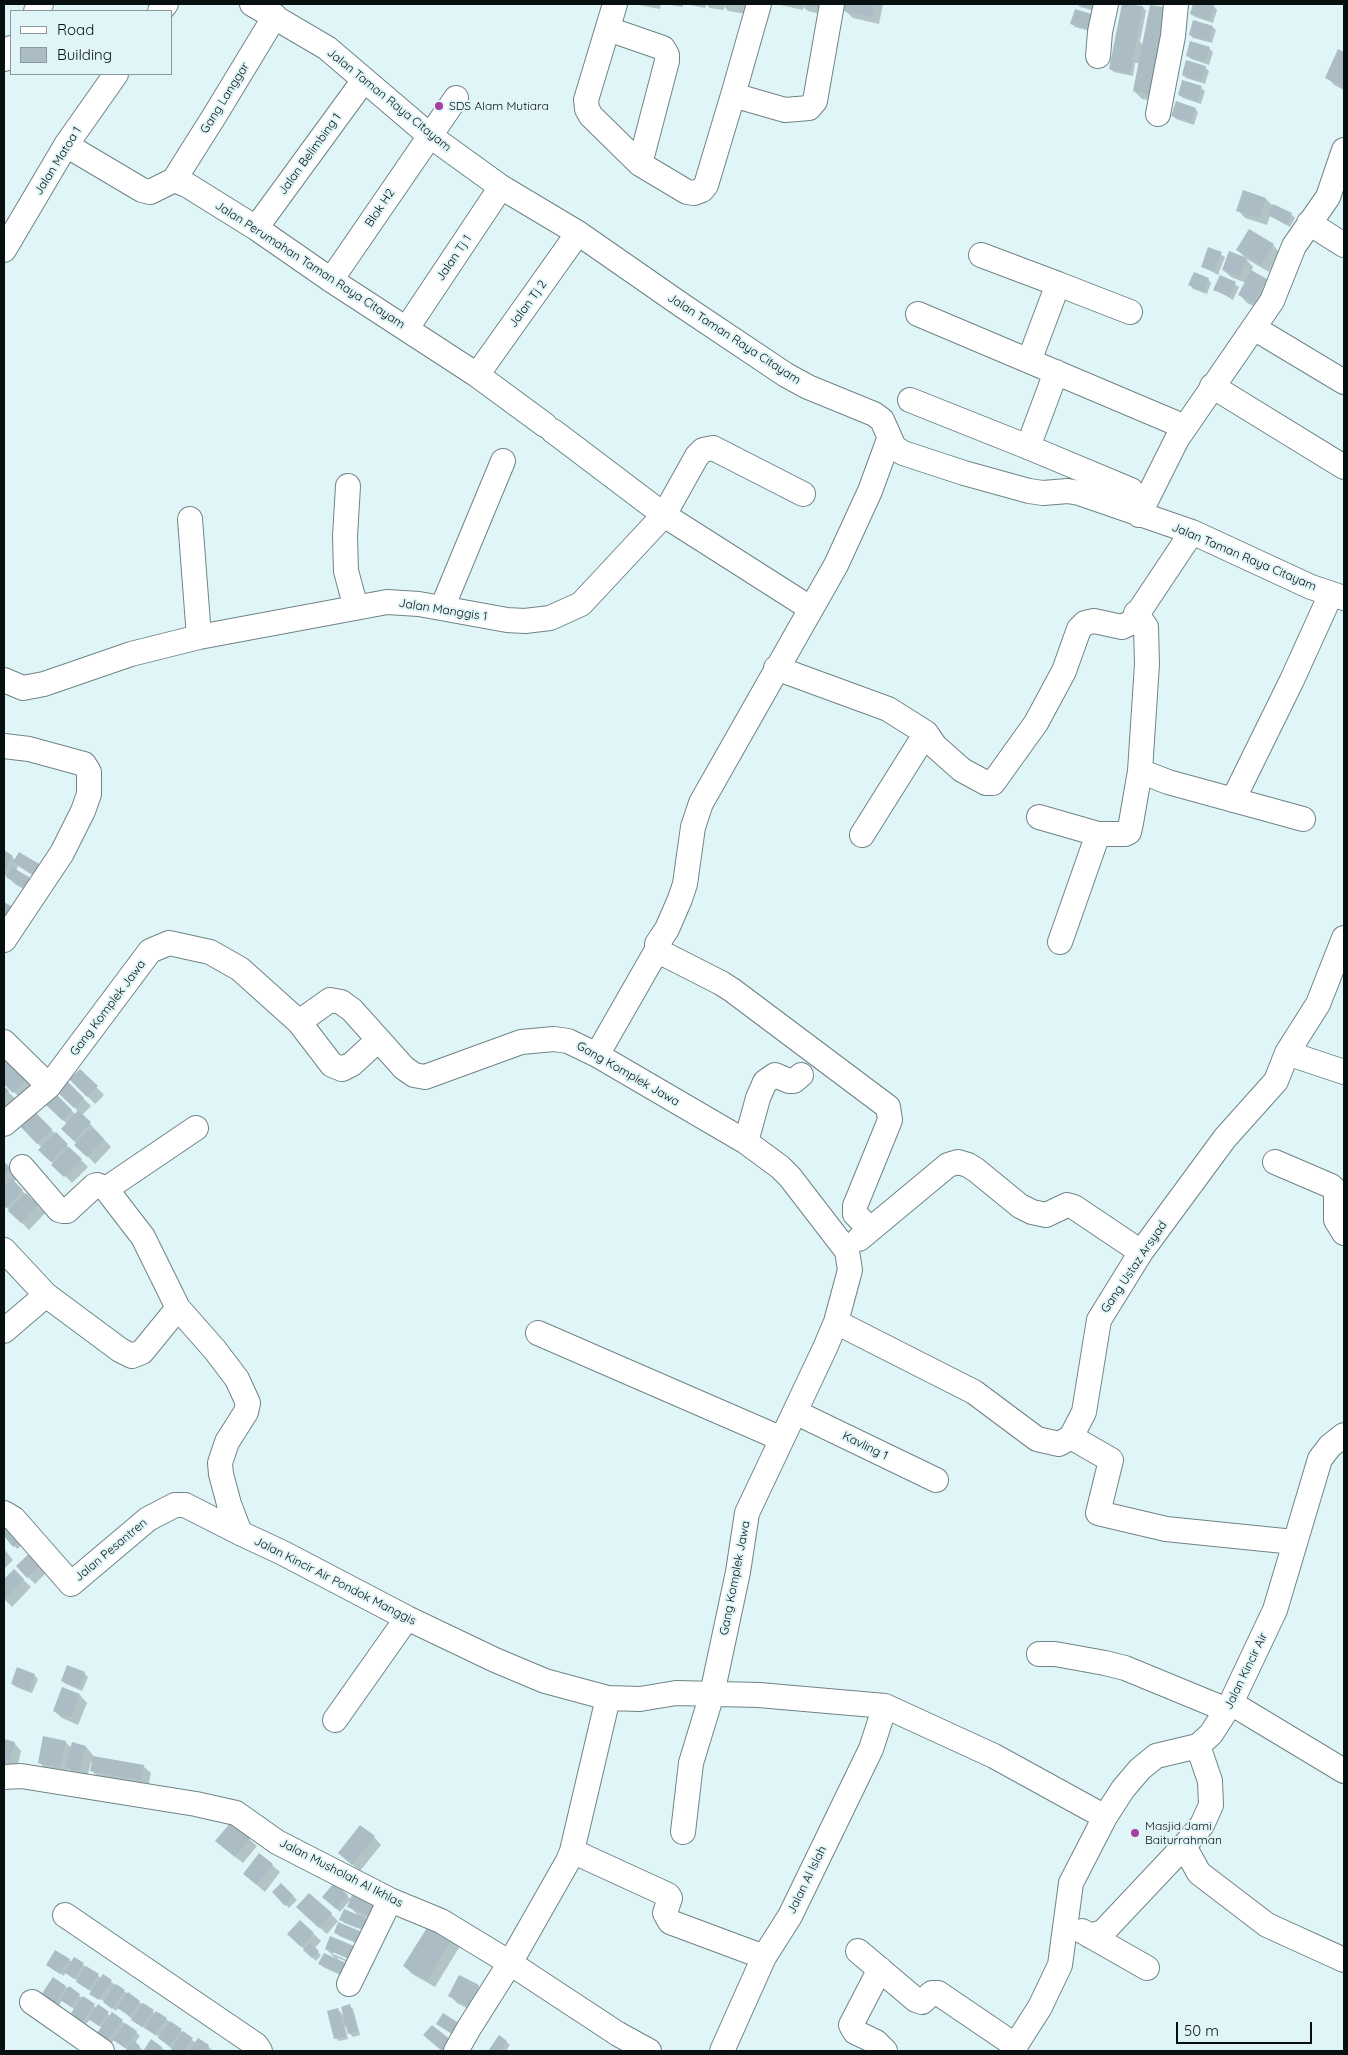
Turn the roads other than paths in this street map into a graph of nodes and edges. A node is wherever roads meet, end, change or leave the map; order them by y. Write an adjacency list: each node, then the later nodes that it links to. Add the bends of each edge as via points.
1 (252, 4): 7 (street, Jalan Taman Raya Citayam)
2 (615, 4): 8 (street)
3 (759, 4): 12 (street)
4 (832, 4): 12 (street, via 815,100 809,108 785,110)
5 (1106, 4): 9 (street)
6 (1172, 4): 14 (street, via 1173,36)
7 (275, 16): 11 (street, Jalan Taman Raya Citayam, via 327,48); 19 (street, Gang Langgar)
8 (608, 29): 18 (street, via 586,100 586,110); 18 (street, via 663,48 667,55)
9 (1098, 56)
10 (115, 75): 16 (street, Jalan Matoa 1)
11 (364, 80): 15 (street, Jalan Taman Raya Citayam); 22 (street, Jalan Belimbing 1)
12 (733, 94): 18 (street, via 702,190 686,192)
13 (456, 98): 15 (street, Blok H2)
14 (1158, 114)
15 (429, 135): 20 (street, Jalan Taman Raya Citayam); 27 (street, Blok H2)
16 (66, 145): 19 (street, via 142,190 150,192); 25 (street, Jalan Matoa 1)
17 (1344, 150): 21 (street, via 1328,197)
18 (640, 164)
19 (174, 180): 22 (street, Jalan Perumahan Taman Raya Citayam)
20 (501, 187): 23 (street, Jalan Taman Raya Citayam); 31 (street, Jalan Tj 1)
21 (1309, 223): 24 (street); 32 (street, via 1294,246 1272,301)
22 (256, 228): 27 (street, Jalan Perumahan Taman Raya Citayam)
23 (578, 234): 35 (street, Jalan Tj 2); 40 (street, Jalan Taman Raya Citayam, via 786,375 874,414 882,420)
24 (1344, 245)
25 (4, 250)
26 (981, 255): 28 (street)
27 (331, 280): 31 (street, Jalan Perumahan Taman Raya Citayam)
28 (1058, 284): 29 (street); 33 (street)
29 (1130, 312)
30 (918, 314): 33 (street)
31 (407, 328): 35 (street, Jalan Perumahan Taman Raya Citayam)
32 (1254, 328): 36 (street); 37 (street)
33 (1028, 360): 34 (street)
34 (1056, 372): 39 (street); 41 (street)
35 (477, 375): 48 (street, Jalan Perumahan Taman Raya Citayam)
36 (1344, 382)
37 (1212, 386): 39 (street); 43 (street)
38 (910, 400): 41 (street)
39 (1185, 427): 47 (street)
40 (890, 439): 47 (street, Jalan Taman Raya Citayam, via 902,453 964,473 1029,491 1079,493); 54 (street, via 836,565)
41 (1028, 446): 45 (street)
42 (502, 461): 53 (street)
43 (1344, 467)
44 (348, 486): 52 (street, via 346,571)
45 (1131, 490)
46 (803, 494): 48 (street, Jalan Manggis 1, via 713,448 702,450 697,456)
47 (1139, 515): 50 (street, Jalan Taman Raya Citayam)
48 (664, 516): 53 (street, Jalan Manggis 1, via 581,604 565,613 525,621); 54 (street, Jalan Perumahan Taman Raya Citayam)
49 (190, 519): 56 (street)
50 (1192, 532): 51 (street, Jalan Taman Raya Citayam, via 1310,587); 55 (street)
51 (1338, 596): 62 (street)
52 (356, 608): 53 (street, Jalan Manggis 1, via 387,602); 56 (street, Jalan Manggis 1)
53 (442, 608)
54 (810, 608): 57 (street)
55 (1136, 613): 59 (street, via 1132,622 1122,627 1094,621 1079,629 1064,671 1044,709 993,783 986,783 954,764); 61 (street, via 1146,627)
56 (199, 637): 58 (street, Jalan Manggis 1, via 131,654 44,684 24,688)
57 (776, 668): 59 (street, via 888,709); 70 (street, via 701,803 693,827 680,899)
58 (4, 680)
59 (926, 732): 66 (street)
60 (4, 746): 68 (street, via 29,749 84,764 89,778 89,794 62,853)
61 (1140, 771): 62 (street); 65 (street, via 1129,832 1109,836)
62 (1233, 800): 64 (street)
63 (1039, 817): 65 (street)
64 (1302, 819)
65 (1098, 834): 69 (street)
66 (862, 835)
67 (1344, 938): 74 (street, Gang Ustaz Arsyad, via 1318,1004)
68 (4, 940)
69 (1060, 942)
70 (657, 950): 75 (street); 85 (street, via 721,982 888,1107 890,1120 855,1206 856,1214)
71 (299, 1022): 72 (street, Gang Komplek Jawa, via 330,1000 341,1002); 72 (street, via 332,1065 342,1069 352,1064); 78 (street, Gang Komplek Jawa, via 240,969 210,952 169,942 150,950)
72 (377, 1040): 75 (street, Gang Komplek Jawa, via 404,1068 425,1077 521,1042 568,1040)
73 (4, 1042): 78 (street)
74 (1287, 1052): 76 (street); 89 (street, Gang Ustaz Arsyad, via 1276,1081 1225,1138)
75 (597, 1055): 81 (street, Gang Komplek Jawa)
76 (1344, 1072)
77 (801, 1075): 81 (street, via 789,1081 775,1075 765,1082)
78 (49, 1086): 79 (street, Gang Komplek Jawa)
79 (4, 1124)
80 (196, 1128): 84 (street)
81 (746, 1142): 88 (street, Gang Komplek Jawa, via 790,1177)
82 (1275, 1162): 86 (street, via 1336,1191 1336,1220)
83 (22, 1168): 84 (street, via 63,1211 67,1211 94,1186)
84 (106, 1189): 91 (street, Jalan Kincir Air Pondok Manggis, via 142,1237)
85 (870, 1229): 88 (street); 89 (street, via 948,1166 958,1162 968,1165 1026,1209 1046,1215 1067,1205 1074,1207)
86 (1344, 1233)
87 (4, 1250): 90 (street)
88 (847, 1251): 92 (street, Gang Komplek Jawa, via 850,1270)
89 (1141, 1252): 97 (street, Gang Ustaz Arsyad, via 1099,1320 1084,1412)
90 (46, 1295): 91 (street, via 132,1356 142,1352); 93 (street)
91 (178, 1308): 101 (street, Jalan Kincir Air Pondok Manggis, via 237,1378 248,1403 246,1412 227,1442 220,1463 229,1504)
92 (836, 1322): 95 (street, Gang Komplek Jawa); 97 (street, via 974,1392 1037,1438 1059,1444)
93 (4, 1331)
94 (538, 1333): 98 (street)
95 (795, 1412): 98 (street, Gang Komplek Jawa); 99 (street, Kavling 1)
96 (1344, 1435): 102 (street, Jalan Kincir Air, via 1320,1459)
97 (1071, 1436): 102 (street, via 1111,1460 1098,1513 1166,1528)
98 (782, 1439): 105 (street, Gang Komplek Jawa, via 747,1513)
99 (936, 1480)
100 (4, 1513): 101 (street, Jalan Pesantren, via 14,1519 70,1584 148,1519 175,1504 185,1505)
101 (240, 1533): 103 (street, Jalan Kincir Air Pondok Manggis)
102 (1294, 1542): 108 (street, Jalan Kincir Air, via 1275,1610)
103 (407, 1618): 106 (street, Jalan Kincir Air Pondok Manggis, via 545,1681); 109 (street)
104 (1039, 1654): 108 (street, via 1055,1654 1125,1668)
105 (712, 1694): 106 (street, Jalan Kincir Air Pondok Manggis); 107 (street, Jalan Kincir Air Pondok Manggis); 114 (street, Gang Komplek Jawa, via 691,1763)
106 (608, 1698): 116 (street)
107 (885, 1706): 113 (street, Jalan Kincir Air Pondok Manggis, via 994,1756); 122 (street, Jalan Al Islah, via 871,1749 846,1802 790,1916)
108 (1229, 1707): 110 (street, Jalan Kincir Air, via 1211,1734); 111 (street)
109 (335, 1720)
110 (1198, 1746): 113 (street, via 1156,1756 1123,1789); 115 (street, via 1210,1781 1211,1805 1202,1825)
111 (1344, 1772)
112 (4, 1777): 117 (street, Jalan Musholah Al Ikhlas, via 31,1778 236,1813 277,1842)
113 (1105, 1817): 119 (street, via 1070,1883)
114 (683, 1832)
115 (1184, 1846): 120 (street, via 1103,1932); 123 (street, via 1199,1873 1267,1925)
116 (572, 1851): 122 (street, via 668,1895 666,1913 670,1922); 124 (street)
117 (390, 1900): 124 (street, Jalan Musholah Al Ikhlas, via 441,1921); 127 (street)
118 (65, 1916): 132 (street, via 256,2045)
119 (1066, 1922): 120 (street); 130 (street, via 1060,1965 1040,2007)
120 (1090, 1936): 125 (street)
121 (858, 1951): 126 (street)
122 (764, 1957): 135 (street, Jalan Al Islah)
123 (1344, 1960)
124 (510, 1963): 133 (street); 134 (street, Jalan Musholah Al Ikhlas)
125 (1147, 1968)
126 (880, 1970): 129 (street, via 851,2025 855,2032); 130 (street, via 916,2000 922,2002 932,1993 938,1993)
127 (349, 1984)
128 (32, 2002): 131 (street)
129 (878, 2048)
130 (1014, 2048)
131 (102, 2051)
132 (260, 2051)
133 (456, 2051)
134 (649, 2051)
135 (722, 2051)

